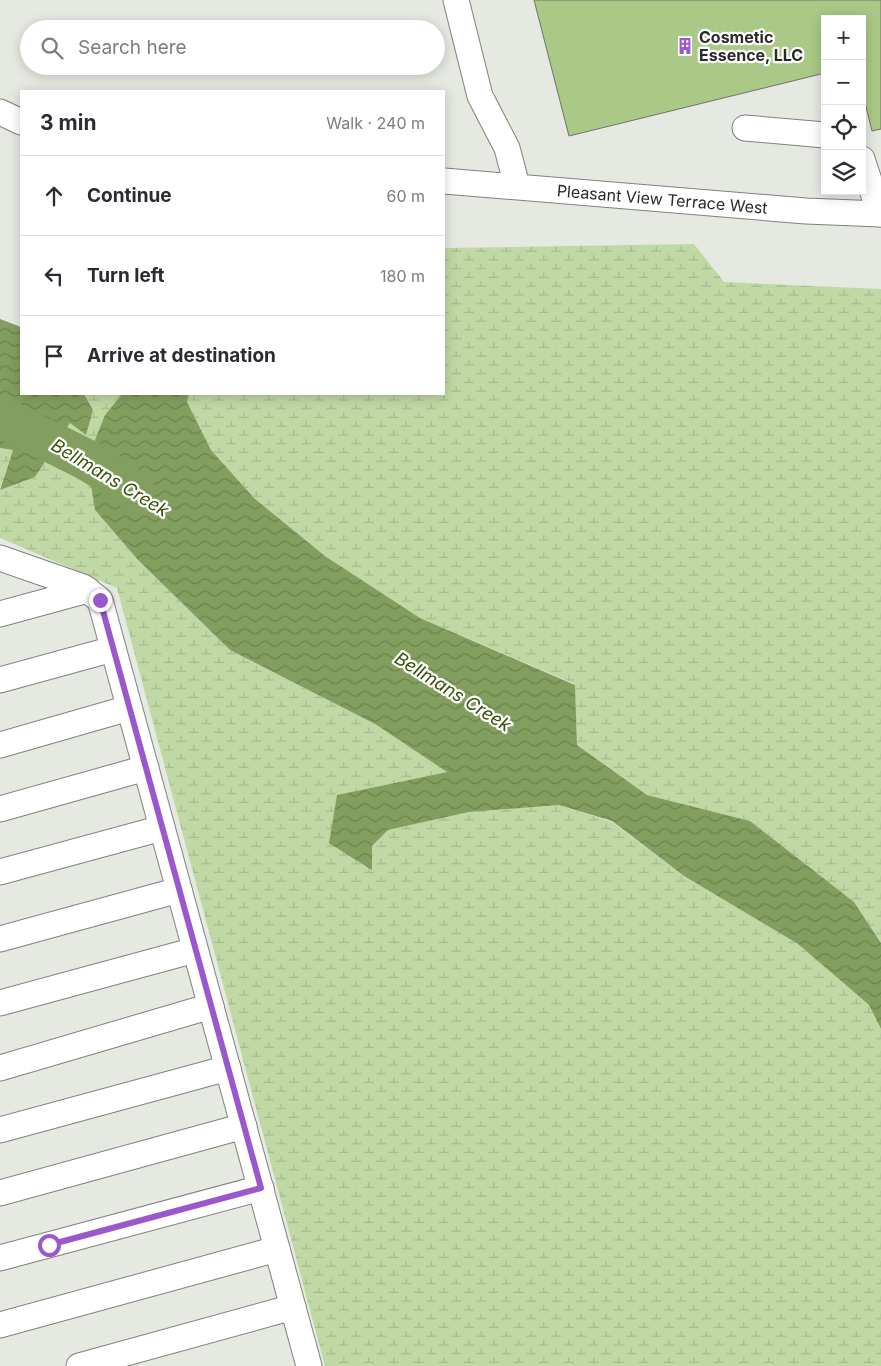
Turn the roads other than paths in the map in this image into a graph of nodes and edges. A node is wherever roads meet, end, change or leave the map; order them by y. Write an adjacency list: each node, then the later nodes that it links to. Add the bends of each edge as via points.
1 (456, 0): 8 (street, via 480,96 507,148)
2 (0, 112): 3 (street)
3 (20, 122)
4 (745, 128): 5 (street)
5 (821, 135)
6 (866, 170): 9 (street)
7 (445, 181): 8 (street, Pleasant View Terrace West)
8 (517, 186): 9 (street, Pleasant View Terrace West, via 806,211)
9 (880, 214)
10 (0, 558): 11 (street)
11 (88, 590): 12 (street); 13 (street, via 100,600)
12 (0, 614)
13 (113, 649): 14 (street); 15 (street)
14 (0, 680)
15 (129, 708): 16 (street); 17 (street)
16 (0, 745)
17 (146, 768): 18 (street); 19 (street)
18 (0, 809)
19 (162, 828): 20 (street); 21 (street)
20 (0, 872)
21 (179, 890): 22 (street); 23 (street)
22 (0, 939)
23 (195, 950): 24 (street); 25 (street)
24 (0, 1002)
25 (211, 1006): 26 (street); 27 (street)
26 (0, 1068)
27 (228, 1068): 28 (street); 29 (street)
28 (244, 1126): 30 (street); 31 (street)
29 (0, 1130)
30 (261, 1188): 32 (street); 33 (street)
31 (0, 1193)
32 (277, 1249): 34 (street); 35 (street)
33 (0, 1258)
34 (293, 1307): 36 (street); 37 (street)
35 (0, 1325)
36 (79, 1366)
37 (307, 1366)

